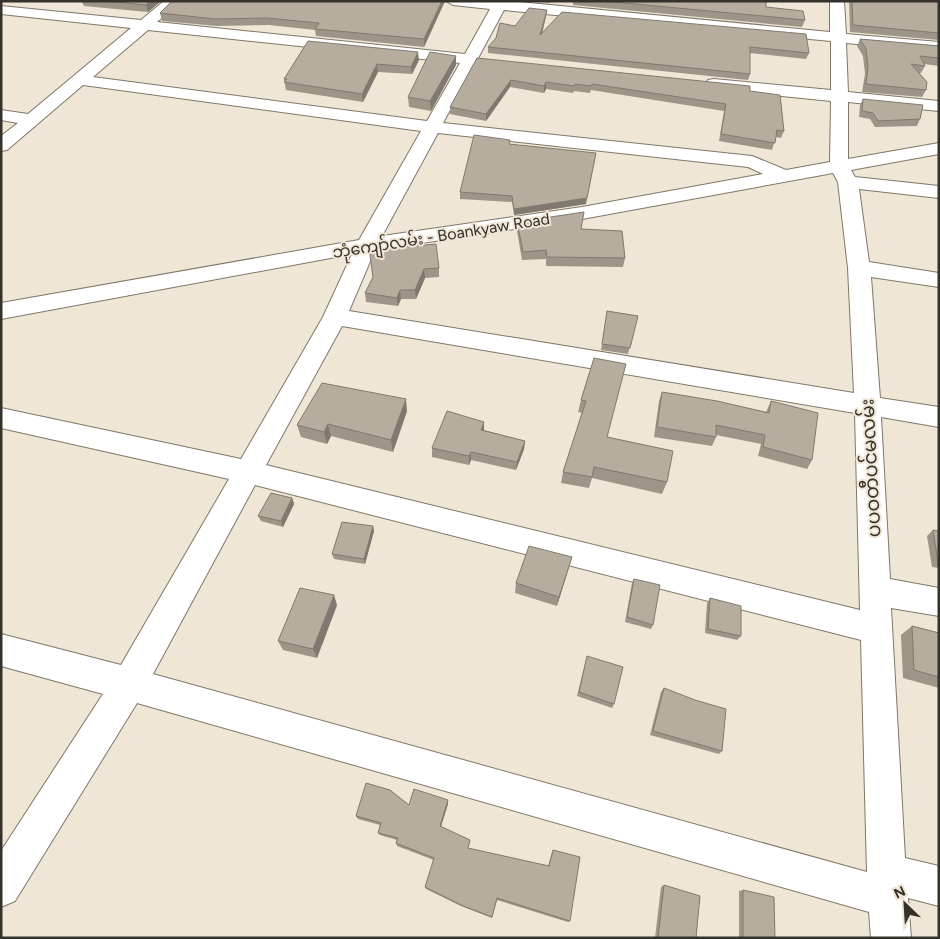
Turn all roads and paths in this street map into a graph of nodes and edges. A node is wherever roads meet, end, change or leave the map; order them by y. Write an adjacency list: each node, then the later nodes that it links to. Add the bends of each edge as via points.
1 (173, 1): 6 (street)
2 (453, 1): 4 (street)
3 (837, 1): 7 (street, ပပဝတီပင်မလမ်း)
4 (501, 4): 7 (street); 9 (street)
5 (1, 10): 6 (street)
6 (143, 26): 9 (street); 10 (street)
7 (839, 36): 8 (street); 12 (street, ပပဝတီပင်မလမ်း)
8 (939, 47)
9 (479, 60): 16 (street)
10 (82, 80): 15 (street); 16 (street)
11 (694, 82): 12 (street)
12 (840, 96): 13 (street); 19 (street, ပပဝတီပင်မလမ်း)
13 (939, 106)
14 (1, 115): 15 (street)
15 (33, 120): 17 (street)
16 (431, 127): 20 (street, via 752,162); 22 (street)
17 (1, 146)
18 (939, 148): 19 (street, ဘုံကျော်လမ်း - Boankyaw Road)
19 (843, 174): 20 (street, ဘုံကျော်လမ်း - Boankyaw Road); 21 (street); 23 (street, ပပဝတီပင်မလမ်း)
20 (783, 176): 22 (street, ဘုံကျော်လမ်း - Boankyaw Road, via 582,213)
21 (939, 192)
22 (367, 245): 25 (street, ဘုံကျော်လမ်း - Boankyaw Road); 26 (street)
23 (859, 268): 24 (street); 27 (street, ပပဝတီပင်မလမ်း)
24 (939, 280)
25 (1, 311)
26 (335, 317): 27 (street); 30 (street)
27 (868, 406): 28 (street); 31 (street, ပပဝတီပင်မလမ်း)
28 (939, 417)
29 (1, 418): 30 (street)
30 (248, 472): 33 (street); 35 (street)
31 (876, 592): 32 (street); 33 (street, ပပဝတီပင်မလမ်း)
32 (939, 602)
33 (876, 629): 36 (street, ပပဝတီပင်မလမ်း)
34 (1, 650): 35 (street)
35 (129, 684): 36 (street); 38 (street)
36 (887, 885): 37 (street); 39 (street, ပပဝတီပင်မလမ်း)
37 (939, 886)
38 (1, 887)
39 (890, 938)

